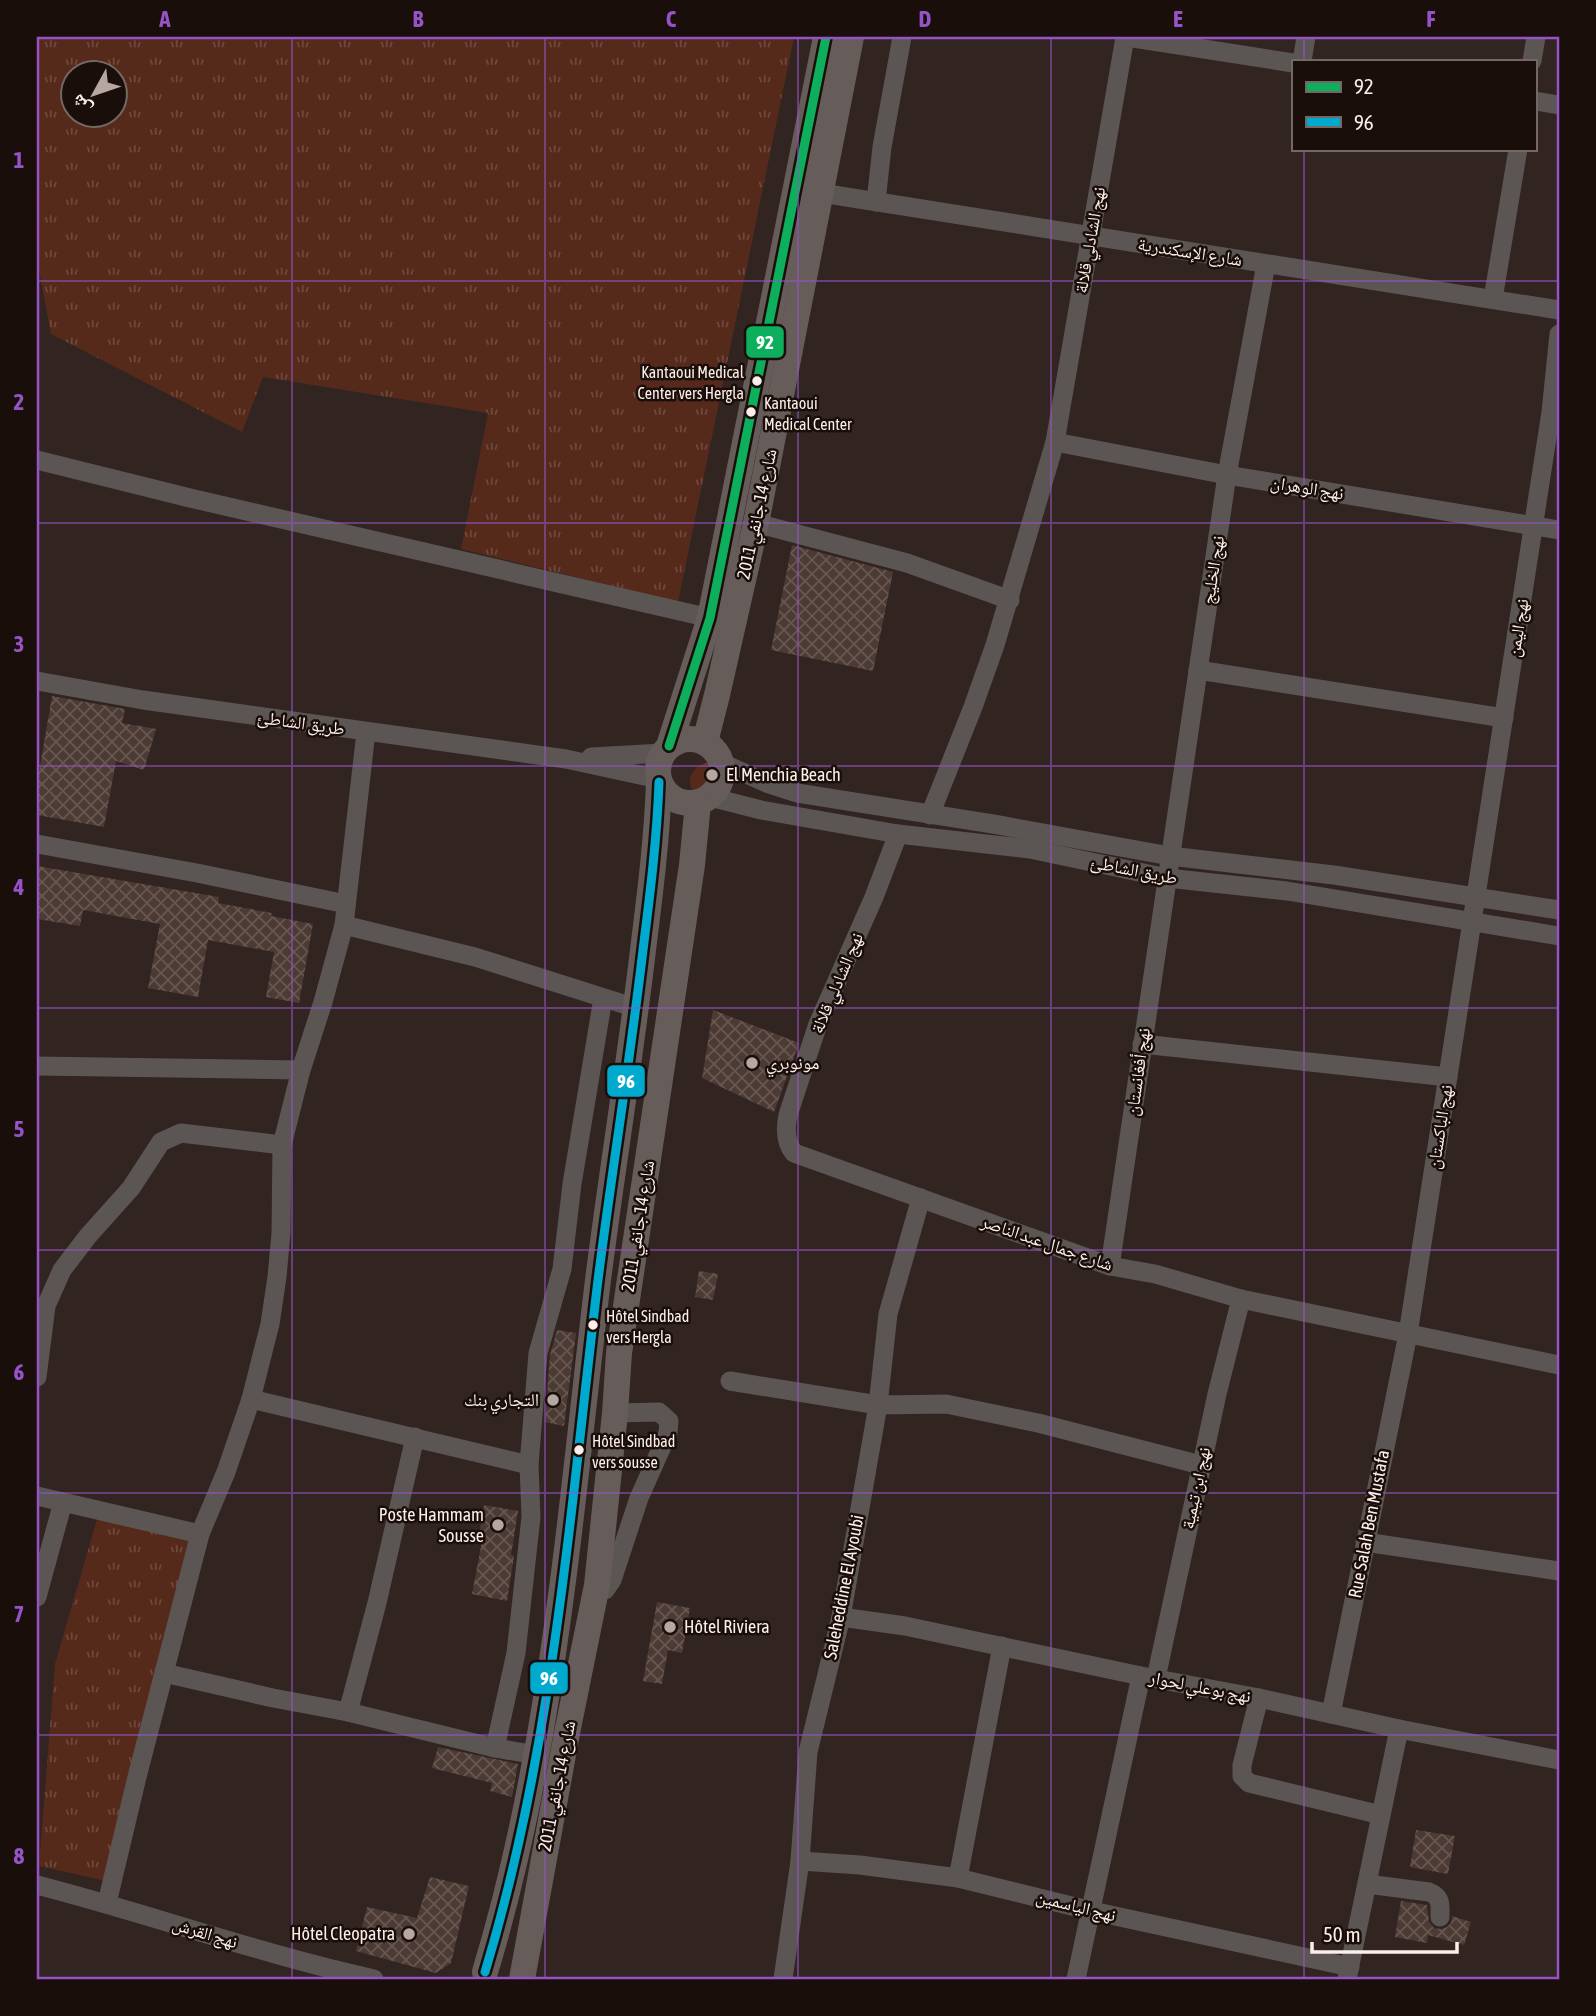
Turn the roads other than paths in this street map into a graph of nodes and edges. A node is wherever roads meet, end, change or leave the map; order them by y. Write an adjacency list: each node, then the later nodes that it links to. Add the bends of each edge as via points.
1 (826, 37): 27 (main road, شارع 14 جانفي 2011)
2 (851, 37): 13 (main road, شارع 14 جانفي 2011)
3 (902, 37): 14 (street)
4 (1126, 37): 9 (street); 15 (street, نهج الشادلي قلالة)
5 (1306, 37): 7 (street)
6 (1536, 37): 8 (street)
7 (1302, 60)
8 (1532, 60)
9 (1292, 64)
10 (1536, 101): 11 (street)
11 (1559, 105)
12 (1518, 150): 17 (street)
13 (821, 193): 14 (street, شارع الإسكندرية); 23 (main road, شارع 14 جانفي 2011)
14 (876, 202): 15 (street, شارع الإسكندرية)
15 (1091, 236): 16 (street, شارع الإسكندرية); 20 (street, نهج الشادلي قلالة)
16 (1266, 264): 17 (street, شارع الإسكندرية); 22 (street, نهج الخليج)
17 (1493, 299): 18 (street, شارع الإسكندرية)
18 (1559, 310)
19 (1559, 334): 24 (street, نهج اليمن)
20 (1055, 442): 22 (street, نهج الوهران); 26 (street, نهج الشادلي قلالة)
21 (37, 460): 27 (street)
22 (1227, 475): 24 (street, نهج الوهران); 28 (street, نهج الخليج)
23 (756, 523): 26 (street, via 907,563); 32 (main road, شارع 14 جانفي 2011)
24 (1534, 526): 25 (street, نهج الوهران); 30 (street, نهج اليمن)
25 (1559, 530)
26 (1010, 600): 38 (street, نهج الشادلي قلالة, via 974,707)
27 (710, 618): 33 (main road, شارع 14 جانفي 2011)
28 (1198, 670): 30 (street); 41 (street, نهج الخليج)
29 (37, 681): 31 (street, طريق الشاطئ)
30 (1504, 718): 43 (street, نهج اليمن)
31 (366, 732): 34 (street, طريق الشاطئ); 44 (street)
32 (705, 742): 33 (main road, via 680,740); 35 (main road)
33 (666, 749): 34 (street, طريق الشاطئ); 36 (main road, via 657,769)
34 (566, 759): 36 (street, طريق الشاطئ)
35 (722, 763): 37 (main road, via 719,788); 38 (street, طريق الشاطئ, via 797,793)
36 (659, 780): 37 (main road, via 679,802); 50 (main road, شارع 14 جانفي 2011)
37 (704, 800): 39 (street, طريق الشاطئ); 66 (main road, شارع 14 جانفي 2011, via 619,1353)
38 (930, 815): 41 (street, طريق الشاطئ)
39 (898, 834): 42 (street, طريق الشاطئ, via 1030,849); 55 (street, نهج الشادلي قلالة, via 818,1024 788,1115)
40 (37, 844): 44 (street)
41 (1170, 856): 42 (street, نهج الخليج); 43 (street, طريق الشاطئ)
42 (1167, 878): 46 (street, طريق الشاطئ, via 1287,891); 51 (street, نهج أفغانستان)
43 (1477, 896): 45 (street, طريق الشاطئ); 46 (street, نهج اليمن)
44 (346, 904): 47 (street)
45 (1559, 910)
46 (1473, 921): 48 (street, طريق الشاطئ); 54 (street, نهج الباكستان)
47 (344, 925): 49 (street, via 475,957); 53 (street)
48 (1559, 936)
49 (603, 998): 50 (street); 68 (street, via 562,1269 538,1353)
50 (636, 1008): 86 (main road, شارع 14 جانفي 2011)
51 (1142, 1044): 54 (street); 58 (street, نهج أفغانستان)
52 (37, 1066): 53 (street)
53 (301, 1070): 56 (street)
54 (1448, 1077): 60 (street, نهج الباكستان)
55 (787, 1135): 57 (street, شارع جمال عبد الناصر, via 791,1149 802,1157)
56 (282, 1145): 62 (street, via 181,1133 161,1142 131,1188 62,1270 46,1306); 64 (street, via 277,1278)
57 (921, 1198): 58 (street, شارع جمال عبد الناصر); 65 (street, Saleheddine El Ayoubi, via 888,1314)
58 (1110, 1266): 59 (street, شارع جمال عبد الناصر)
59 (1241, 1299): 60 (street, شارع جمال عبد الناصر); 69 (street, نهج ابن تيمية)
60 (1408, 1334): 61 (street, شارع جمال عبد الناصر); 73 (street, Rue Salah Ben Mustafa)
61 (1559, 1365)
62 (37, 1377)
63 (730, 1381): 65 (street)
64 (251, 1399): 67 (street); 72 (street)
65 (878, 1405): 69 (street, via 946,1404); 77 (street, Saleheddine El Ayoubi)
66 (615, 1413): 75 (main road, شارع 14 جانفي 2011); 75 (street, via 659,1412 668,1421 668,1433 639,1498 612,1580 605,1590)
67 (415, 1437): 68 (street); 82 (street)
68 (529, 1465): 85 (street, via 531,1517 516,1653)
69 (1201, 1465): 80 (street, نهج ابن تيمية)
70 (37, 1496): 71 (street)
71 (63, 1502): 72 (street); 76 (street)
72 (200, 1534): 79 (street)
73 (1365, 1542): 74 (street); 83 (street, Rue Salah Ben Mustafa)
74 (1559, 1571)
75 (597, 1585): 100 (main road, شارع 14 جانفي 2011)
76 (37, 1597)
77 (841, 1617): 78 (street, نهج بوعلي لحوار); 89 (street, Saleheddine El Ayoubi, via 808,1752)
78 (1002, 1646): 80 (street, نهج بوعلي لحوار); 90 (street)
79 (164, 1673): 82 (street); 93 (street)
80 (1149, 1677): 81 (street, نهج بوعلي لحوار); 94 (street, نهج ابن تيمية)
81 (1259, 1698): 83 (street, نهج بوعلي لحوار); 88 (street, via 1242,1765 1242,1776 1249,1783)
82 (348, 1712): 85 (street)
83 (1331, 1714): 84 (street, نهج بوعلي لحوار)
84 (1399, 1730): 87 (street, نهج بوعلي لحوار); 88 (street)
85 (495, 1748): 86 (street)
86 (537, 1755): 98 (main road, شارع 14 جانفي 2011, via 501,1919)
87 (1559, 1760)
88 (1381, 1815): 91 (street)
89 (800, 1861): 90 (street, نهج الياسمين); 101 (street, Saleheddine El Ayoubi)
90 (958, 1878): 94 (street, نهج الياسمين)
91 (1367, 1884): 95 (street, via 1435,1894); 97 (street)
92 (37, 1885): 93 (street, نهج القرش)
93 (107, 1903): 96 (street, نهج القرش)
94 (1092, 1911): 97 (street, نهج الياسمين); 102 (street, نهج ابن تيمية)
95 (1440, 1917)
96 (308, 1972): 99 (street, نهج القرش)
97 (1348, 1973)
98 (481, 1976): 100 (main road, via 492,1969 508,1970)
99 (374, 1979)
100 (522, 1979)
101 (783, 1979)
102 (1076, 1979)

